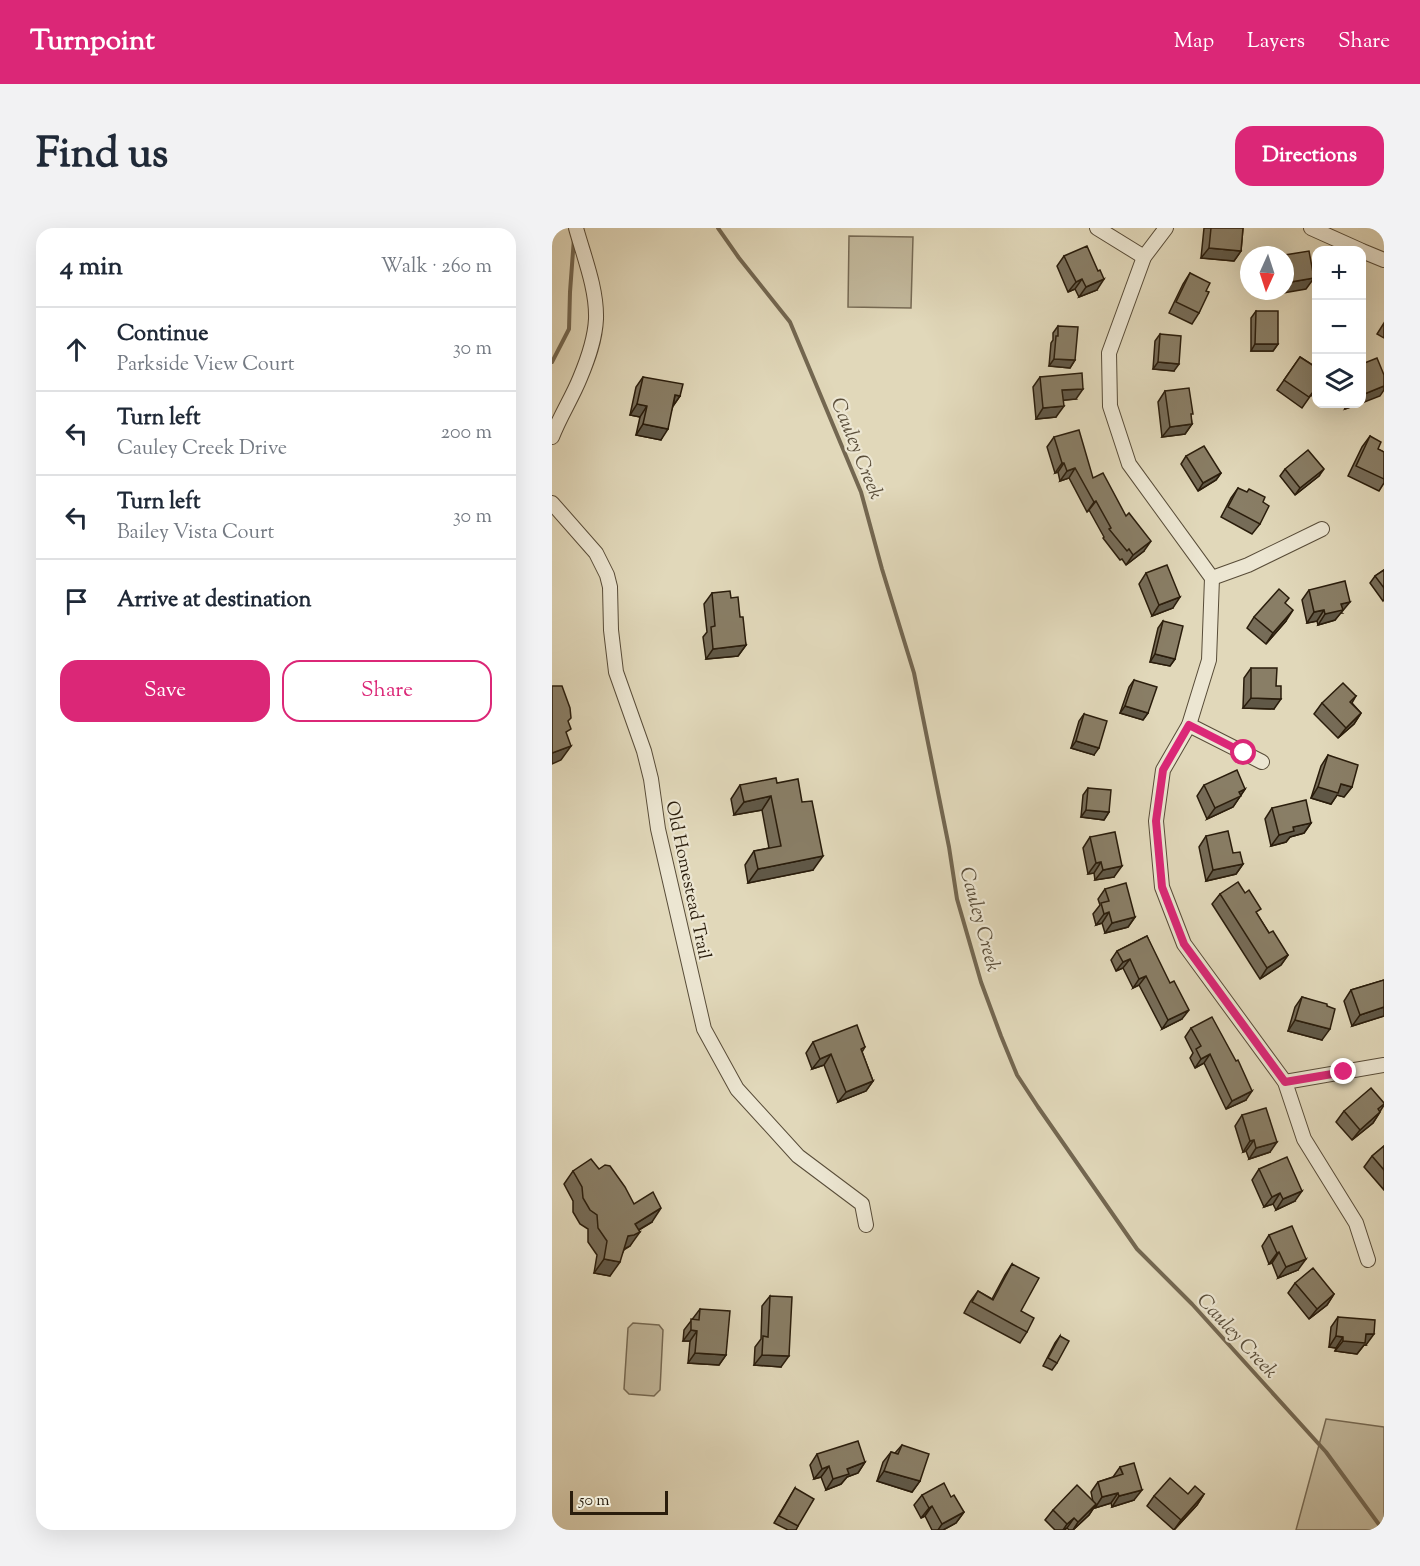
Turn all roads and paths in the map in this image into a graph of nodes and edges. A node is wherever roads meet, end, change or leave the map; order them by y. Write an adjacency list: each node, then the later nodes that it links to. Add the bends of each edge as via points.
1 (576, 228): 9 (street, via 596,318 593,342 580,379)
2 (1097, 228): 7 (street)
3 (1166, 228): 7 (street)
4 (1311, 228): 5 (street)
5 (1350, 246)
6 (1366, 253): 8 (street)
7 (1144, 257): 12 (street, via 1109,353 1110,406 1129,464)
8 (1384, 260)
9 (552, 437)
10 (552, 503): 17 (street, Old Homestead Trail, via 596,553 607,575 616,672 647,760 658,829 704,1029 737,1089 798,1156 862,1204)
11 (1322, 529): 12 (street, via 1248,566)
12 (1212, 578): 13 (street, via 1209,660)
13 (1189, 725): 14 (street); 16 (street, via 1163,770 1156,821 1162,887 1184,944)
14 (1262, 762)
15 (1384, 1065): 16 (street)
16 (1285, 1082): 18 (street, via 1304,1139 1356,1223)
17 (866, 1225)
18 (1368, 1260)

